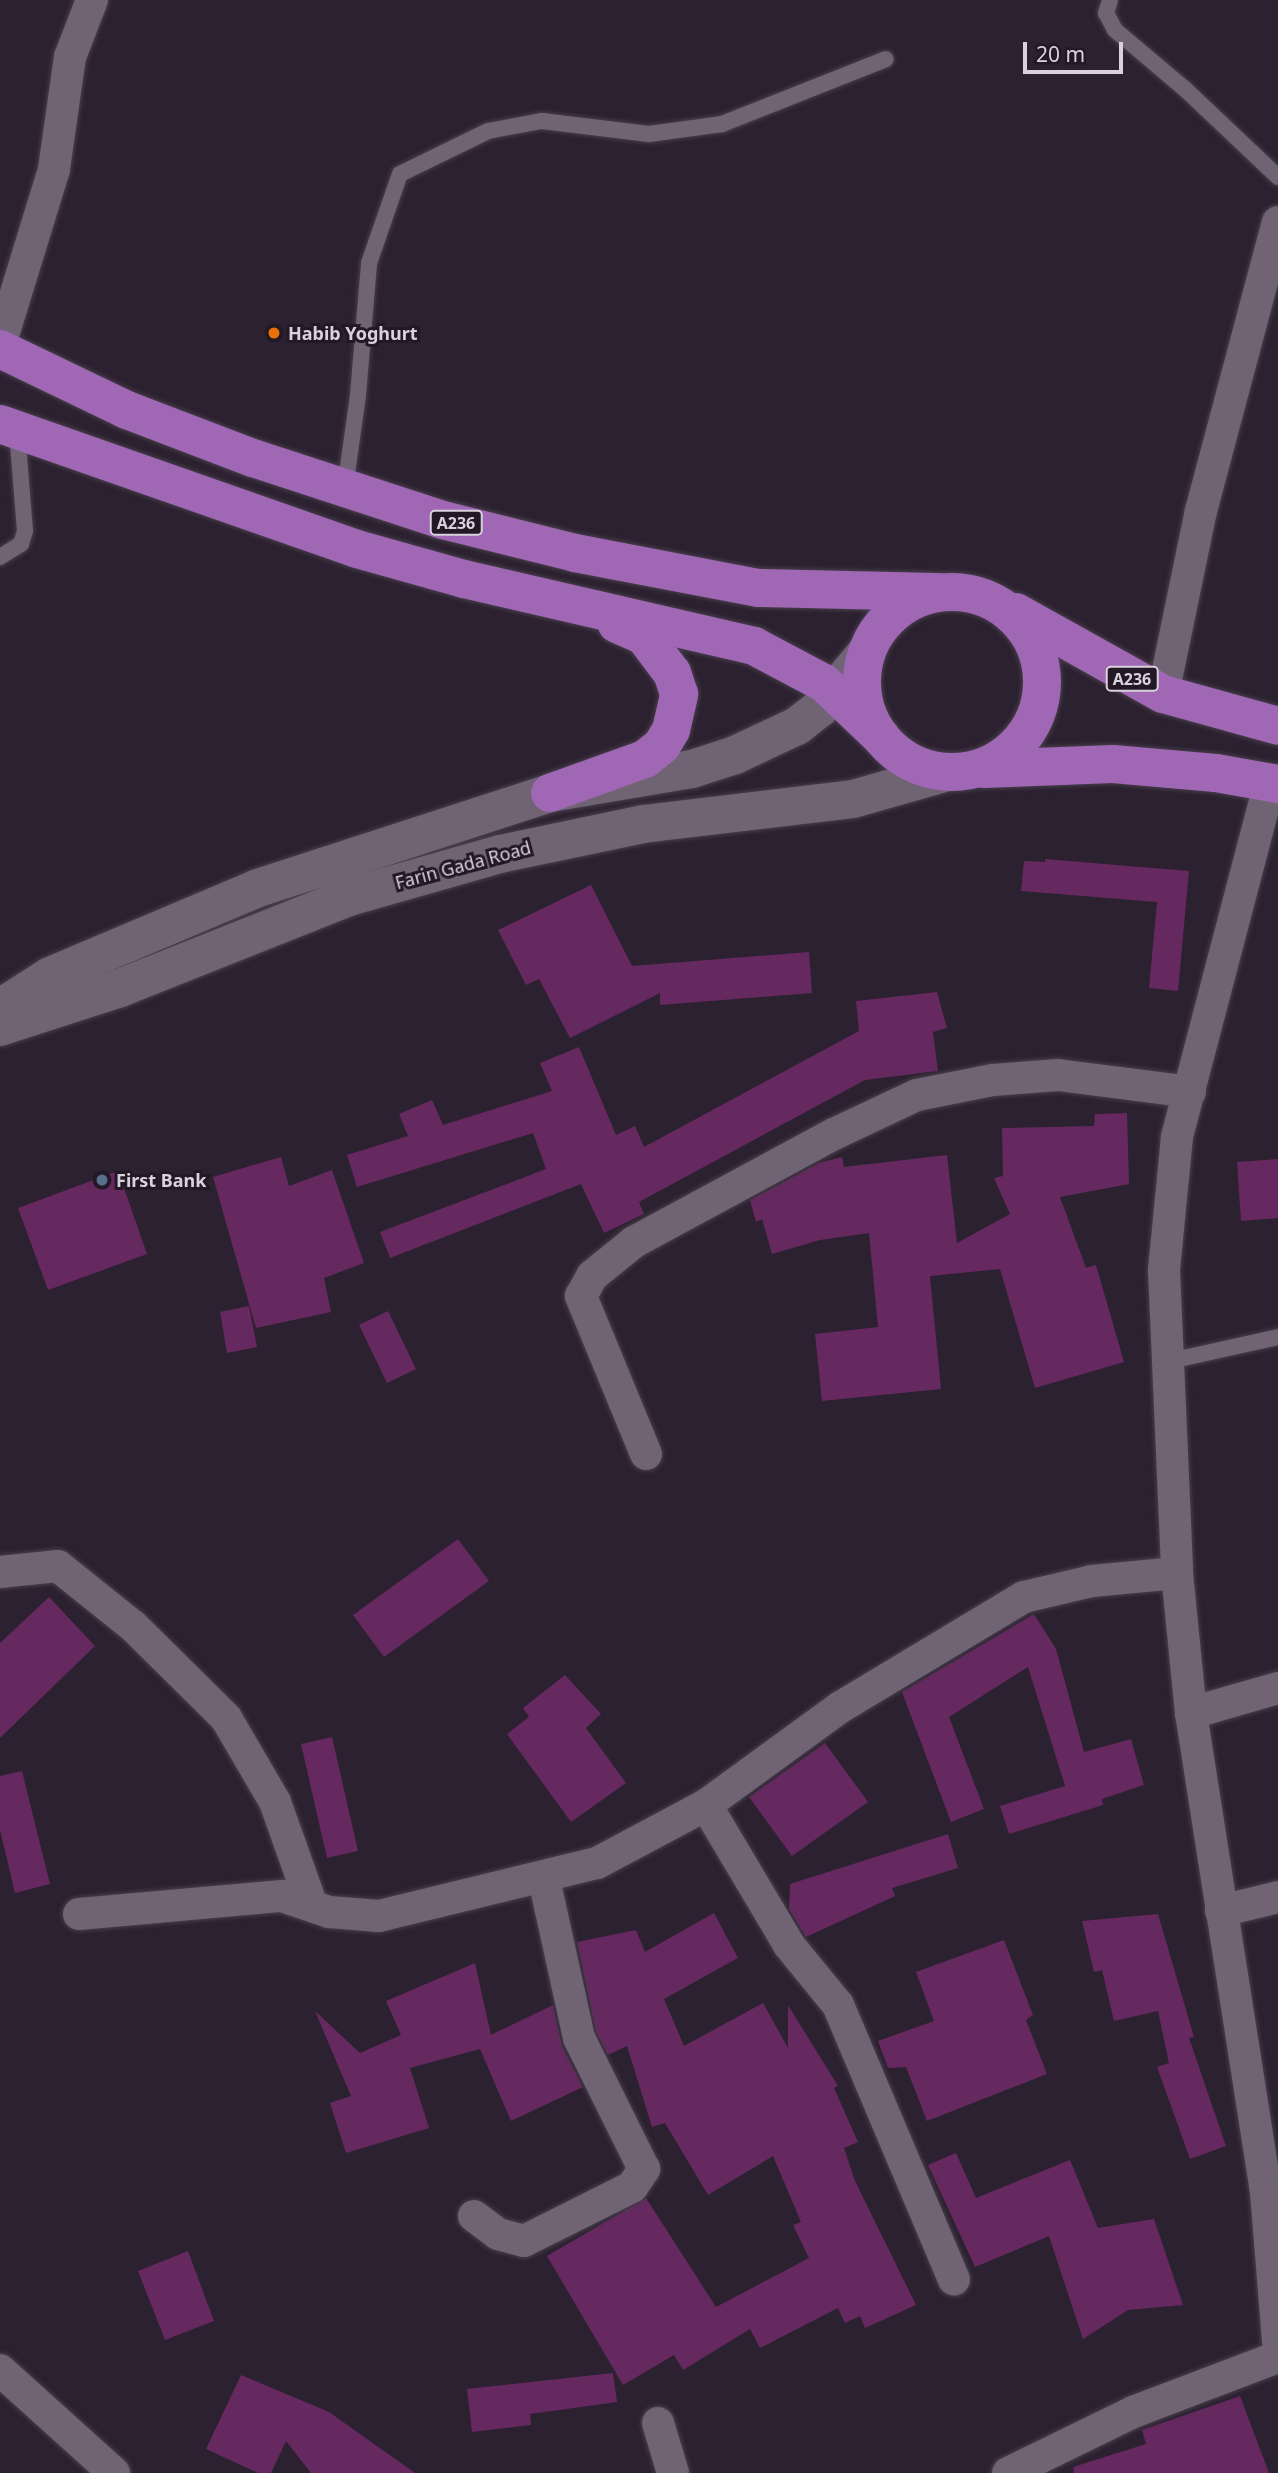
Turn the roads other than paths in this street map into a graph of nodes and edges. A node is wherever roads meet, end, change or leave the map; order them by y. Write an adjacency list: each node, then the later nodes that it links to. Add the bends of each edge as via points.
1 (92, 0): 7 (street, via 70,57 54,169)
2 (1110, 0): 4 (lane, via 1106,13 1115,30)
3 (886, 59): 9 (lane, via 722,124 649,134 542,121 488,131 400,174 369,263)
4 (1278, 177)
5 (1278, 222): 6 (street)
6 (1274, 255): 16 (street, via 1200,512)
7 (0, 347): 9 (highway, A236, via 127,410)
8 (8, 427): 10 (lane, via 25,531 21,544); 13 (highway, A236, via 357,549)
9 (345, 488): 11 (highway, A236, via 443,520 690,576 785,590)
10 (0, 556)
11 (938, 592): 12 (highway, A236, via 969,593); 14 (highway, A236, via 905,604 881,625)
12 (999, 604): 16 (highway, A236); 19 (highway, A236, via 1019,621 1036,647 1043,678 1041,702 1018,746)
13 (573, 606): 15 (highway, A236, via 754,646 790,661); 21 (highway, A236, via 644,636 660,651 679,694 678,712 662,746 645,759)
14 (866, 653): 15 (main road); 18 (highway, A236, via 861,690 869,720)
15 (836, 693): 18 (highway, A236); 21 (main road, via 797,726 735,755 692,769)
16 (1163, 694): 17 (highway, A236)
17 (1278, 726)
18 (881, 737): 19 (highway, A236, via 913,764)
19 (959, 771): 20 (highway, A236, via 1114,764); 23 (main road, Farin Gada Road, via 853,799 643,824 488,857 349,897 120,988)
20 (1274, 783): 24 (street)
21 (550, 793): 22 (main road, via 246,893 50,976)
22 (0, 1008)
23 (0, 1027)
24 (1190, 1092): 26 (street, via 1177,1137 1164,1270); 27 (street, via 1058,1076 993,1080 918,1095 834,1134 634,1242 592,1276 581,1296)
25 (1278, 1337): 26 (lane)
26 (1170, 1361): 29 (street)
27 (646, 1454)
28 (0, 1572): 35 (street, via 58,1566 133,1626 226,1718 275,1802)
29 (1177, 1573): 31 (street); 32 (street, via 1092,1581 1024,1597 839,1708)
30 (1278, 1688): 31 (street)
31 (1191, 1713): 36 (street)
32 (706, 1805): 33 (street, via 597,1863); 40 (street, via 789,1945 838,2005)
33 (544, 1879): 35 (street, via 379,1916); 39 (street, via 579,2038 644,2169 632,2187 524,2241 498,2234)
34 (1278, 1897): 36 (street)
35 (312, 1906): 37 (street, via 282,1896)
36 (1221, 1910): 38 (street)
37 (79, 1914)
38 (1272, 2191): 41 (street)
39 (474, 2216)
40 (954, 2279)
41 (1278, 2342)
42 (1278, 2357): 47 (street, via 1133,2412)
43 (0, 2370): 45 (street)
44 (658, 2423): 46 (street)
45 (114, 2473)
46 (673, 2473)
47 (1008, 2473)

